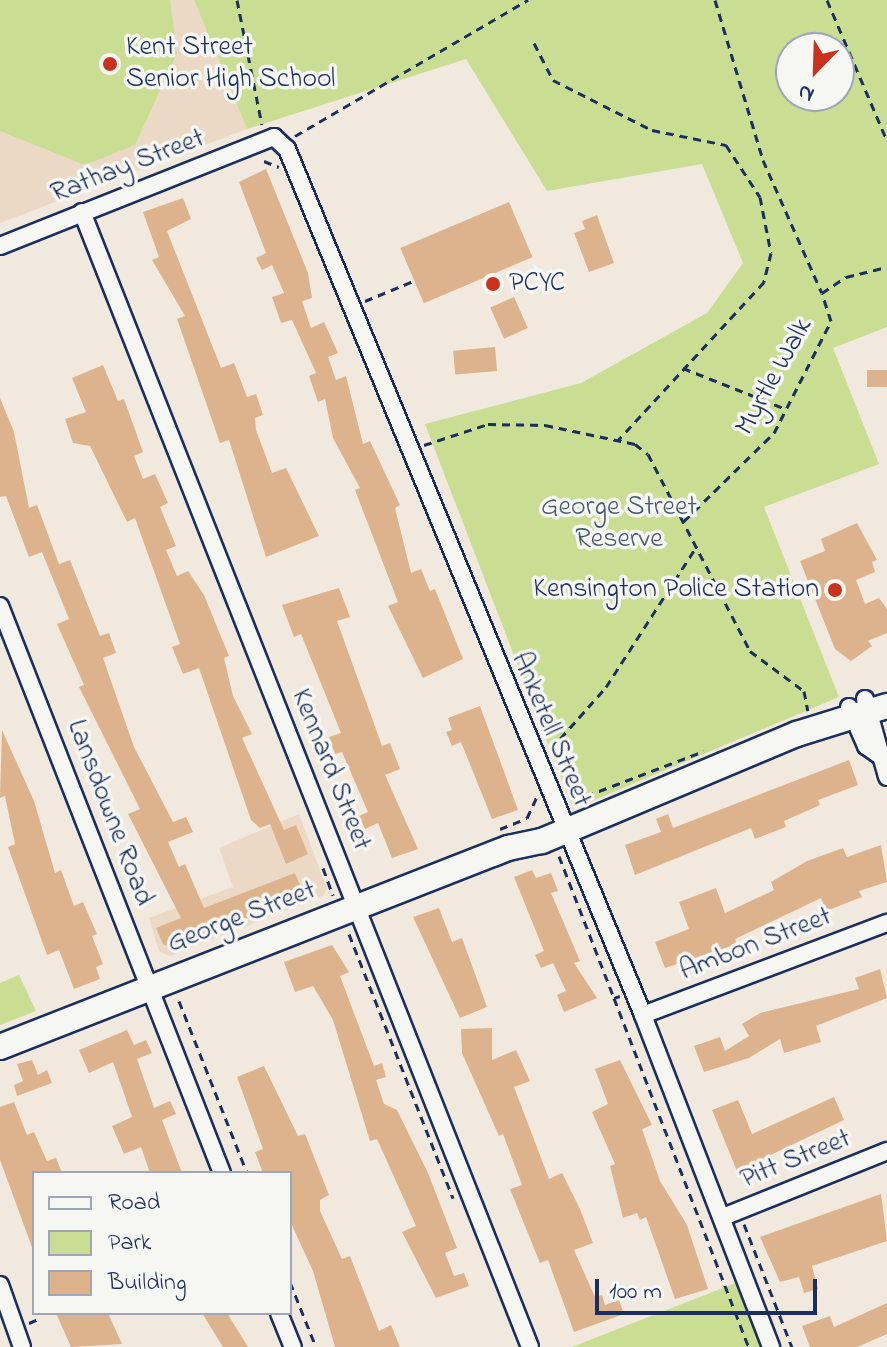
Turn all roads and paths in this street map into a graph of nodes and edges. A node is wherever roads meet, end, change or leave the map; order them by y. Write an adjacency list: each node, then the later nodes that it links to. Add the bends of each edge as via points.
1 (237, 0): 6 (path)
2 (528, 0): 6 (path)
3 (715, 0): 14 (path, via 763,160)
4 (827, 0): 7 (path)
5 (534, 43): 16 (path, via 553,80 652,130 726,145 760,197 771,253 764,282)
6 (273, 141): 10 (street, Rathay Street); 15 (street, Anketell Street)
7 (887, 141)
8 (264, 161): 9 (path)
9 (288, 172)
10 (82, 212): 11 (street, Rathay Street); 32 (street, Kennard Street)
11 (0, 246)
12 (887, 267): 14 (path, Myrtle Walk, via 846,277)
13 (413, 281): 15 (path)
14 (822, 293): 17 (path, Myrtle Walk, via 831,321)
15 (351, 307): 19 (street, Anketell Street)
16 (683, 368): 17 (path); 18 (path)
17 (786, 409): 20 (path, Myrtle Walk, via 763,447)
18 (618, 440): 19 (path, via 545,425 488,424); 20 (path, via 648,454)
19 (409, 450): 26 (street, Anketell Street)
20 (684, 521): 21 (path)
21 (697, 546): 24 (path, via 750,651 804,691 810,710); 26 (path, via 561,745)
22 (0, 606): 35 (street, Lansdowne Road)
23 (869, 705): 24 (main road, George Street); 27 (street)
24 (796, 725): 30 (main road, George Street, via 623,802 608,800)
25 (706, 750): 29 (path)
26 (532, 757): 30 (street, Anketell Street)
27 (887, 777)
28 (532, 784): 31 (path, via 538,798 527,818)
29 (579, 796)
30 (560, 834): 31 (main road, George Street); 36 (street, Anketell Street); 37 (path)
31 (503, 839): 32 (main road, George Street)
32 (356, 906): 35 (main road, George Street); 52 (street, Kennard Street)
33 (887, 923): 39 (street, Ambon Street)
34 (349, 934): 44 (path)
35 (150, 987): 40 (main road, George Street); 42 (street, Lansdowne Road)
36 (632, 991): 37 (path); 39 (street, Anketell Street)
37 (614, 998): 53 (path)
38 (179, 1001): 43 (path)
39 (643, 1015): 45 (street, Anketell Street)
40 (0, 1047)
41 (887, 1151): 45 (street, Pitt Street)
42 (221, 1171)
43 (246, 1171)
44 (454, 1200)
45 (731, 1214): 54 (street, Anketell Street); 55 (path)
46 (0, 1285): 49 (street)
47 (292, 1287): 51 (path)
48 (280, 1315): 50 (street)
49 (21, 1346)
50 (293, 1347)
51 (316, 1347)
52 (530, 1347)
53 (749, 1347)
54 (771, 1347)
55 (792, 1347)

